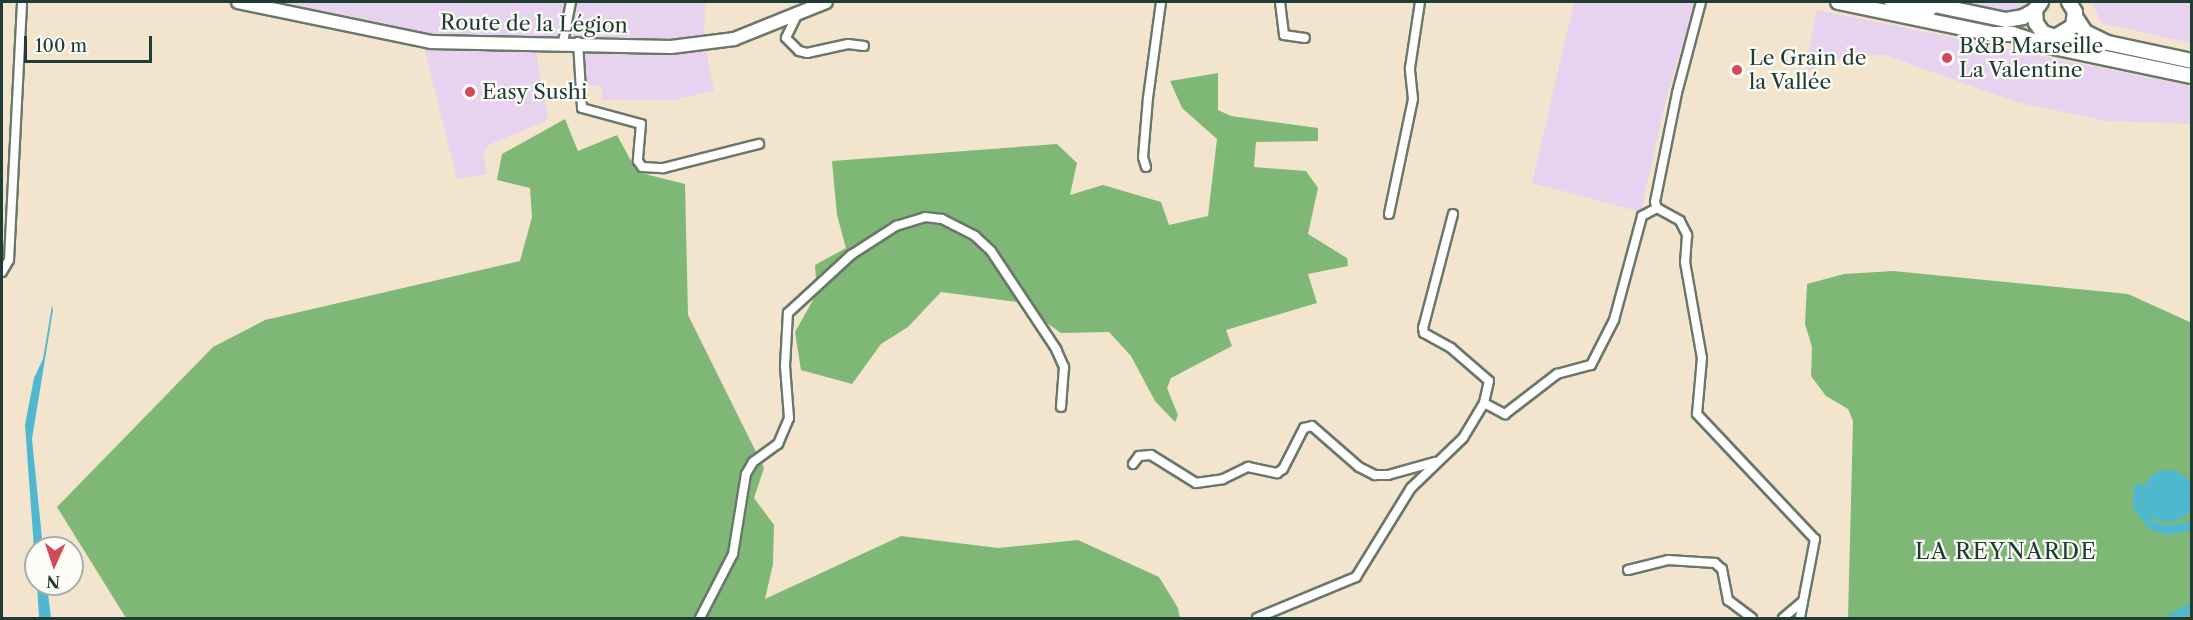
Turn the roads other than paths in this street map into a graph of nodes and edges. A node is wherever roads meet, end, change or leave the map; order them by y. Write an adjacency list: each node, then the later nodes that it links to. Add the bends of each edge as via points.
1 (22, 2): 32 (street, via 9,260)
2 (238, 2): 20 (main road, Route de la Légion, via 430,42)
3 (571, 2): 20 (street)
4 (826, 2): 14 (main road, Route de la Légion)
5 (1161, 2): 28 (street, via 1148,98 1143,157)
6 (1280, 2): 19 (street, via 1284,35)
7 (1420, 2): 30 (street, via 1410,68 1413,99)
8 (1701, 2): 29 (street, via 1677,93 1655,196)
9 (1838, 2): 16 (main road)
10 (1892, 2): 16 (main road)
11 (1920, 2): 13 (main road, via 2006,20 2023,17)
12 (2069, 2): 15 (main road)
13 (2038, 6): 17 (main road)
14 (797, 15): 21 (main road, Route de la Légion, via 734,39 692,47); 22 (street, via 786,38 799,51 807,53 848,44)
15 (2076, 18): 18 (main road); 24 (main road, via 2085,32 2108,43)
16 (1963, 22): 17 (main road, via 1993,30); 23 (main road)
17 (2039, 28): 18 (main road, via 2049,35)
18 (2061, 36): 23 (main road)
19 (1305, 38)
20 (563, 42): 21 (main road, Route de la Légion)
21 (578, 42): 27 (street, via 582,108 640,124 638,161 642,167 664,168)
22 (864, 46)
23 (2117, 55): 25 (main road); 26 (main road)
24 (2192, 61)
25 (2192, 67)
26 (2192, 76)
27 (759, 144)
28 (1146, 167)
29 (1656, 208): 33 (street, via 1642,216 1614,320 1591,365 1548,379 1505,414); 38 (street, via 1680,221 1687,235 1685,262 1702,358 1697,414 1811,532 1815,544)
30 (1389, 214)
31 (1453, 214): 33 (street, via 1423,328 1424,333 1451,348 1489,381)
32 (2, 272)
33 (1484, 404): 35 (street, via 1463,438)
34 (1061, 407): 40 (street, via 1064,367 1056,348 991,251 975,236 942,219 925,217 896,226 851,255 788,313 785,366 789,418 778,444 753,462 747,474 733,554)
35 (1438, 461): 36 (street, via 1376,475 1359,467 1312,426 1304,428 1283,469 1277,473 1248,467 1223,479 1196,483 1151,456 1139,456); 39 (street, via 1411,488 1356,577)
36 (1132, 464)
37 (1628, 570): 43 (street, via 1668,560 1715,562 1722,569 1728,600)
38 (1802, 601): 44 (street); 45 (street)
39 (1282, 608): 41 (street); 42 (street)
40 (700, 618)
41 (1257, 618)
42 (1285, 618)
43 (1752, 618)
44 (1783, 618)
45 (1800, 618)

